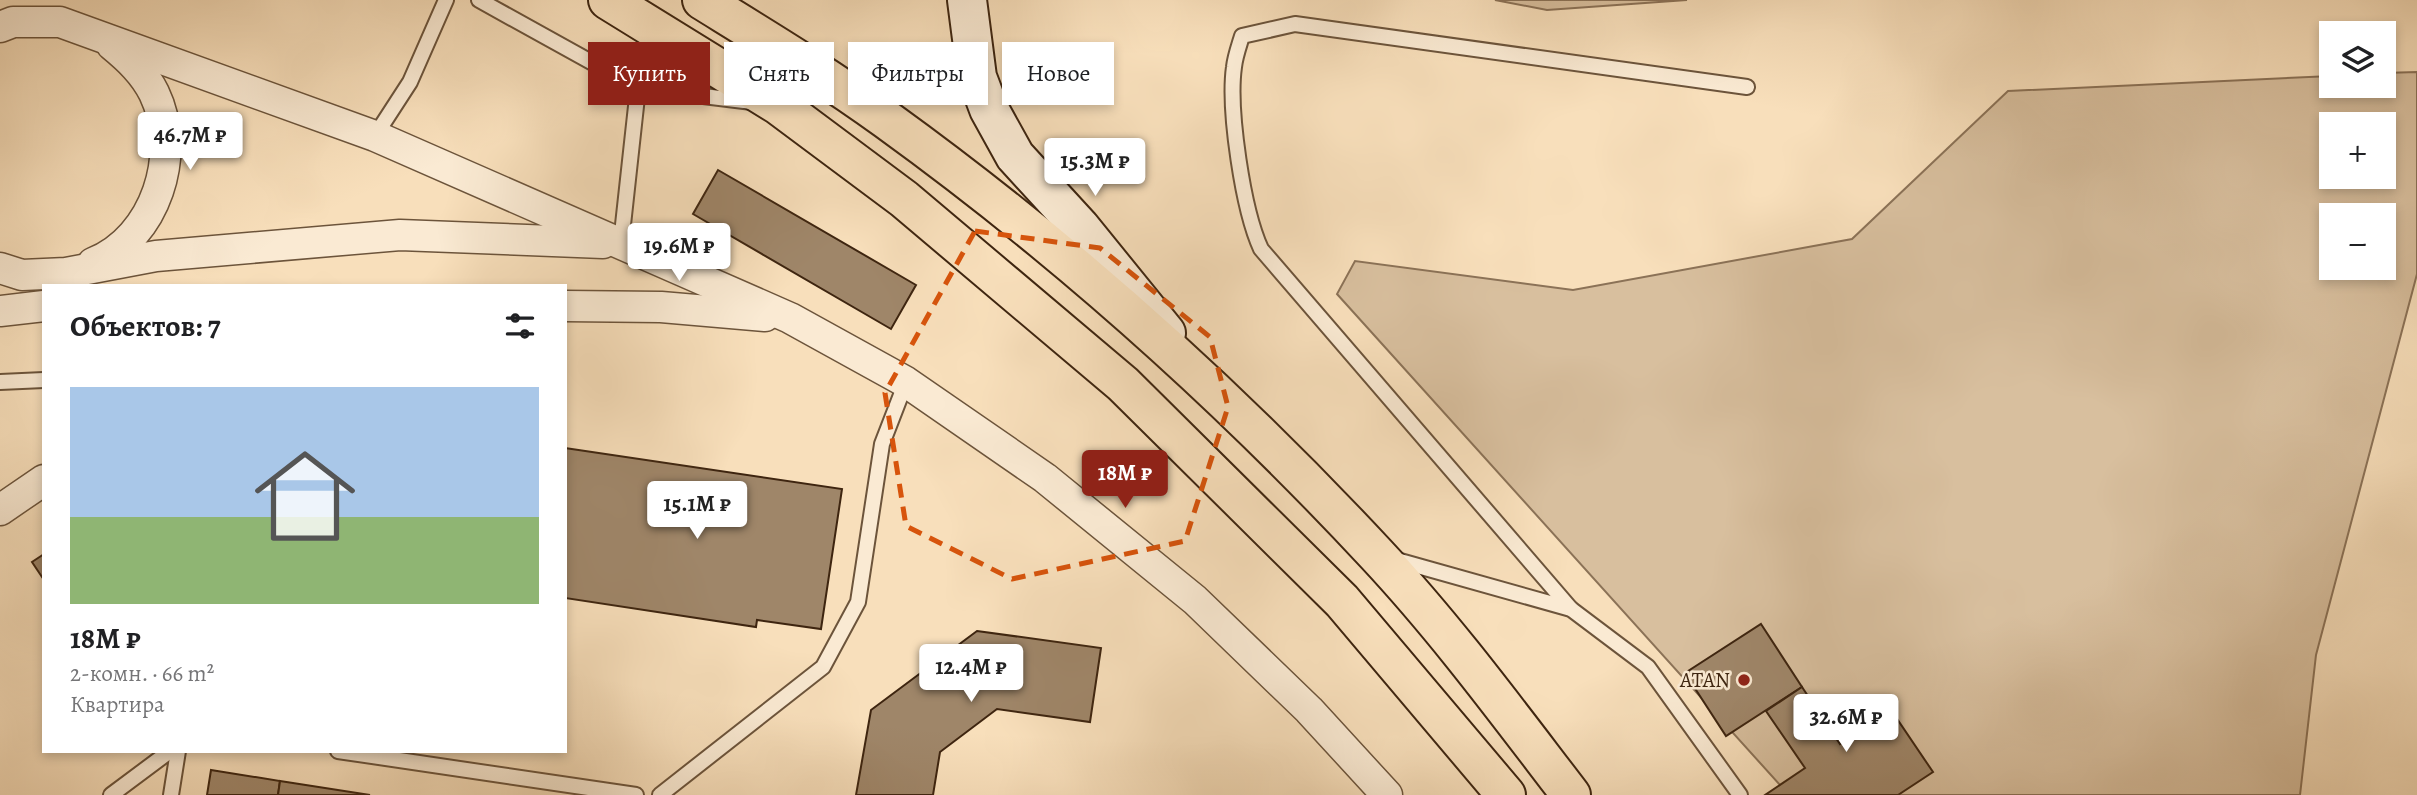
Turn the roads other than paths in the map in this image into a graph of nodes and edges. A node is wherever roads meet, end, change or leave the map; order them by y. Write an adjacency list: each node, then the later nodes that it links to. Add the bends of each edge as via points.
1 (446, 0): 13 (lane, via 411,82)
2 (480, 0): 8 (lane)
3 (608, 0): 9 (main road)
4 (702, 0): 26 (main road, via 887,120 1017,219 1124,309)
5 (967, 0): 26 (main road, via 977,77 1015,156 1080,227)
6 (0, 27): 7 (street, via 13,22 60,22)
7 (104, 38): 13 (street); 17 (street, via 134,62 155,94 166,130 165,168 154,204 132,236 102,259)
8 (588, 60)
9 (724, 72)
10 (1747, 87): 30 (lane, via 1296,24 1242,36 1234,68 1235,118 1253,231 1261,249)
11 (636, 105): 14 (lane)
12 (778, 105): 39 (main road, via 904,199 1123,384 1342,601)
13 (375, 136): 14 (street)
14 (621, 243): 15 (street, via 400,235); 22 (street)
15 (156, 256): 17 (street); 18 (street)
16 (0, 268): 17 (street, via 22,275)
17 (66, 273)
18 (107, 284)
19 (42, 306): 21 (street)
20 (567, 306): 22 (street, via 661,307)
21 (0, 311)
22 (790, 318): 25 (street)
23 (42, 380): 24 (lane)
24 (0, 382)
25 (906, 382): 37 (lane, via 882,444 858,602 823,667); 38 (street, via 1045,478 1195,600 1309,710)
26 (1218, 397): 29 (main road)
27 (42, 481): 28 (street)
28 (0, 510)
29 (1376, 554): 30 (lane); 40 (main road, via 1464,655)
30 (1571, 609): 41 (lane, via 1648,667)
31 (167, 753): 34 (lane)
32 (178, 753): 35 (lane)
33 (352, 753): 36 (lane)
34 (111, 795)
35 (171, 795)
36 (636, 795)
37 (660, 795)
38 (1387, 795)
39 (1506, 795)
40 (1571, 795)
41 (1740, 795)

